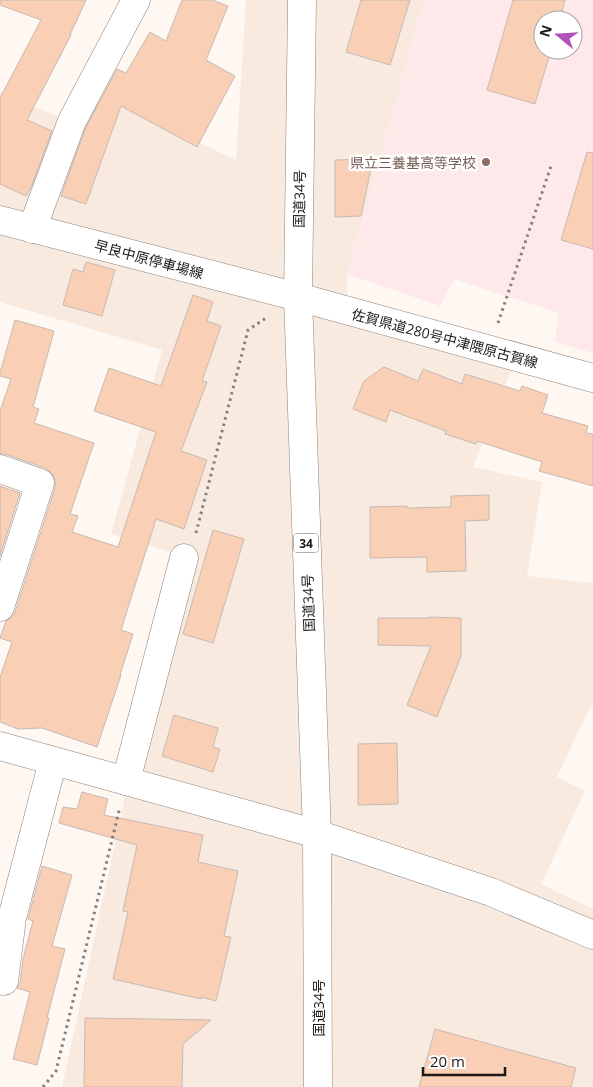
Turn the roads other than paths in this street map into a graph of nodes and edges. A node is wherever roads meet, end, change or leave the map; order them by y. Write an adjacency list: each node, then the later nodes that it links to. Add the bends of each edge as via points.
1 (136, 0): 4 (main road, via 72,121)
2 (302, 0): 5 (main road, 国道34号 / 34)
3 (0, 220): 4 (main road, 早良中原停車場線)
4 (32, 229): 5 (main road, 早良中原停車場線)
5 (298, 298): 6 (main road, 佐賀県道280号中津隈原古賀線); 13 (main road, 国道34号 / 34)
6 (593, 378)
7 (0, 469): 9 (main road, via 40,482)
8 (184, 558): 12 (main road)
9 (0, 607)
10 (0, 746): 11 (main road)
11 (53, 761): 12 (main road); 15 (main road, via 12,918)
12 (126, 781): 13 (main road)
13 (317, 834): 14 (main road, via 491,892); 16 (main road, 国道34号 / 34)
14 (593, 934)
15 (4, 981)
16 (318, 1087)

